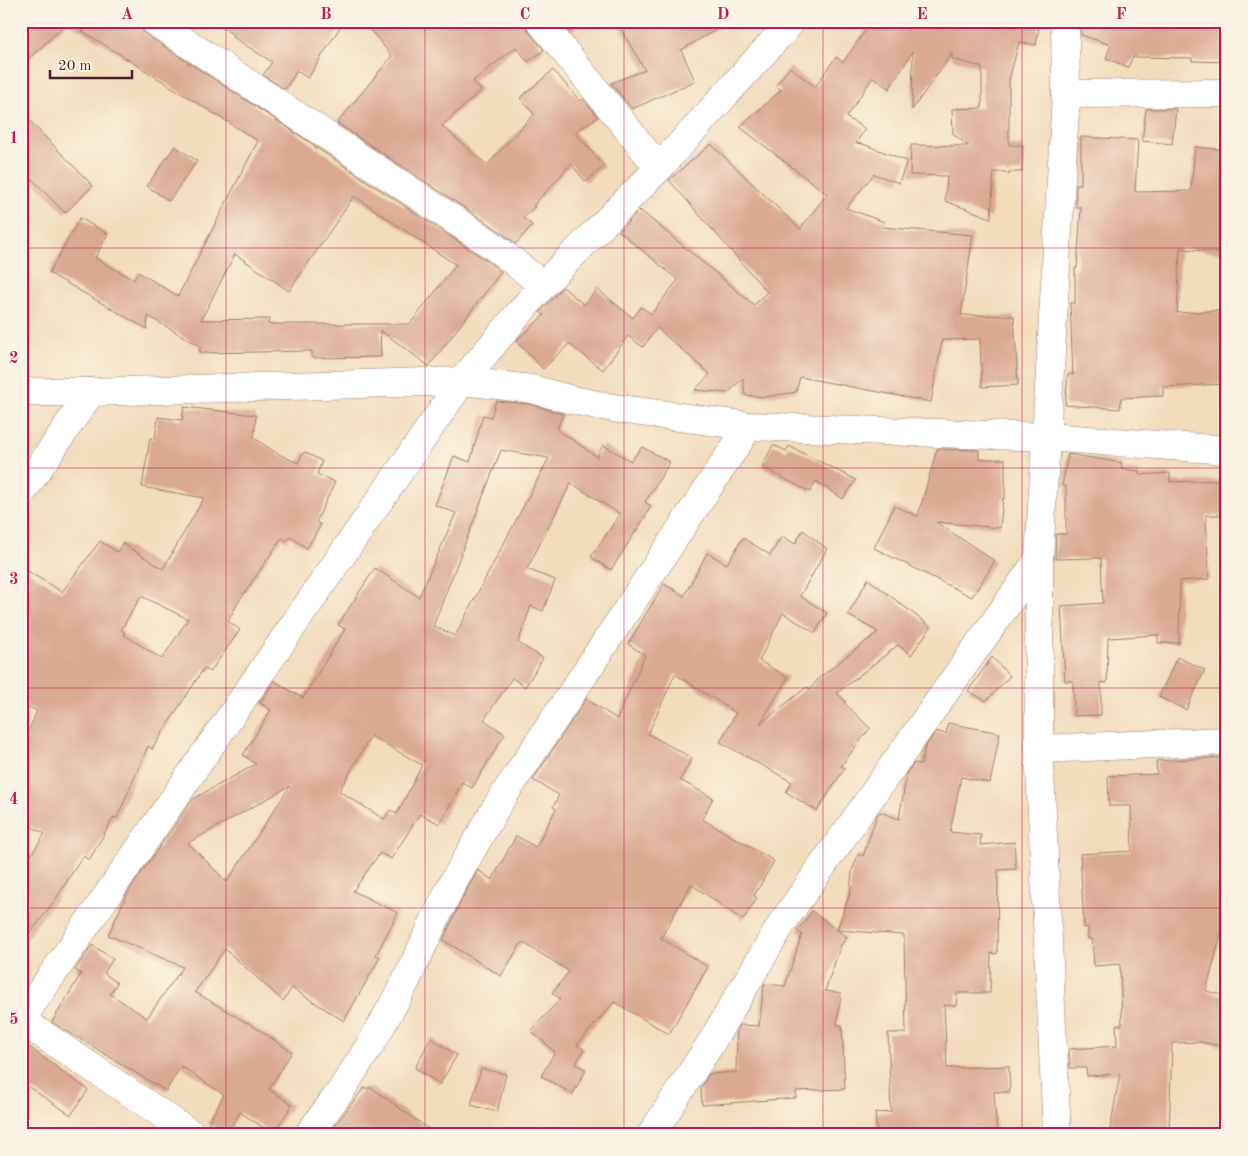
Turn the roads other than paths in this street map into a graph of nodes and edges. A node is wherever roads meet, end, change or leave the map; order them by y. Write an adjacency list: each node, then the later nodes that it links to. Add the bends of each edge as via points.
1 (154, 21): 8 (street, via 492,245)
2 (540, 21): 7 (street)
3 (792, 21): 7 (street)
4 (1066, 21): 5 (street)
5 (1066, 94): 6 (street); 13 (street)
6 (1227, 94)
7 (660, 168): 8 (street)
8 (543, 285): 9 (street)
9 (462, 380): 11 (street); 12 (street, via 532,389 618,409); 19 (street)
10 (21, 392): 11 (street)
11 (91, 392): 15 (street)
12 (749, 426): 13 (street); 21 (street, via 498,804 450,888 405,984 374,1039)
13 (1047, 437): 14 (street); 16 (street)
14 (1227, 450)
15 (21, 494)
16 (1039, 559): 18 (street); 22 (street, via 782,923 709,1046)
17 (1227, 741): 18 (street)
18 (1039, 749): 23 (street)
19 (21, 1020): 20 (street)
20 (193, 1135)
21 (308, 1135)
22 (651, 1135)
23 (1058, 1135)

